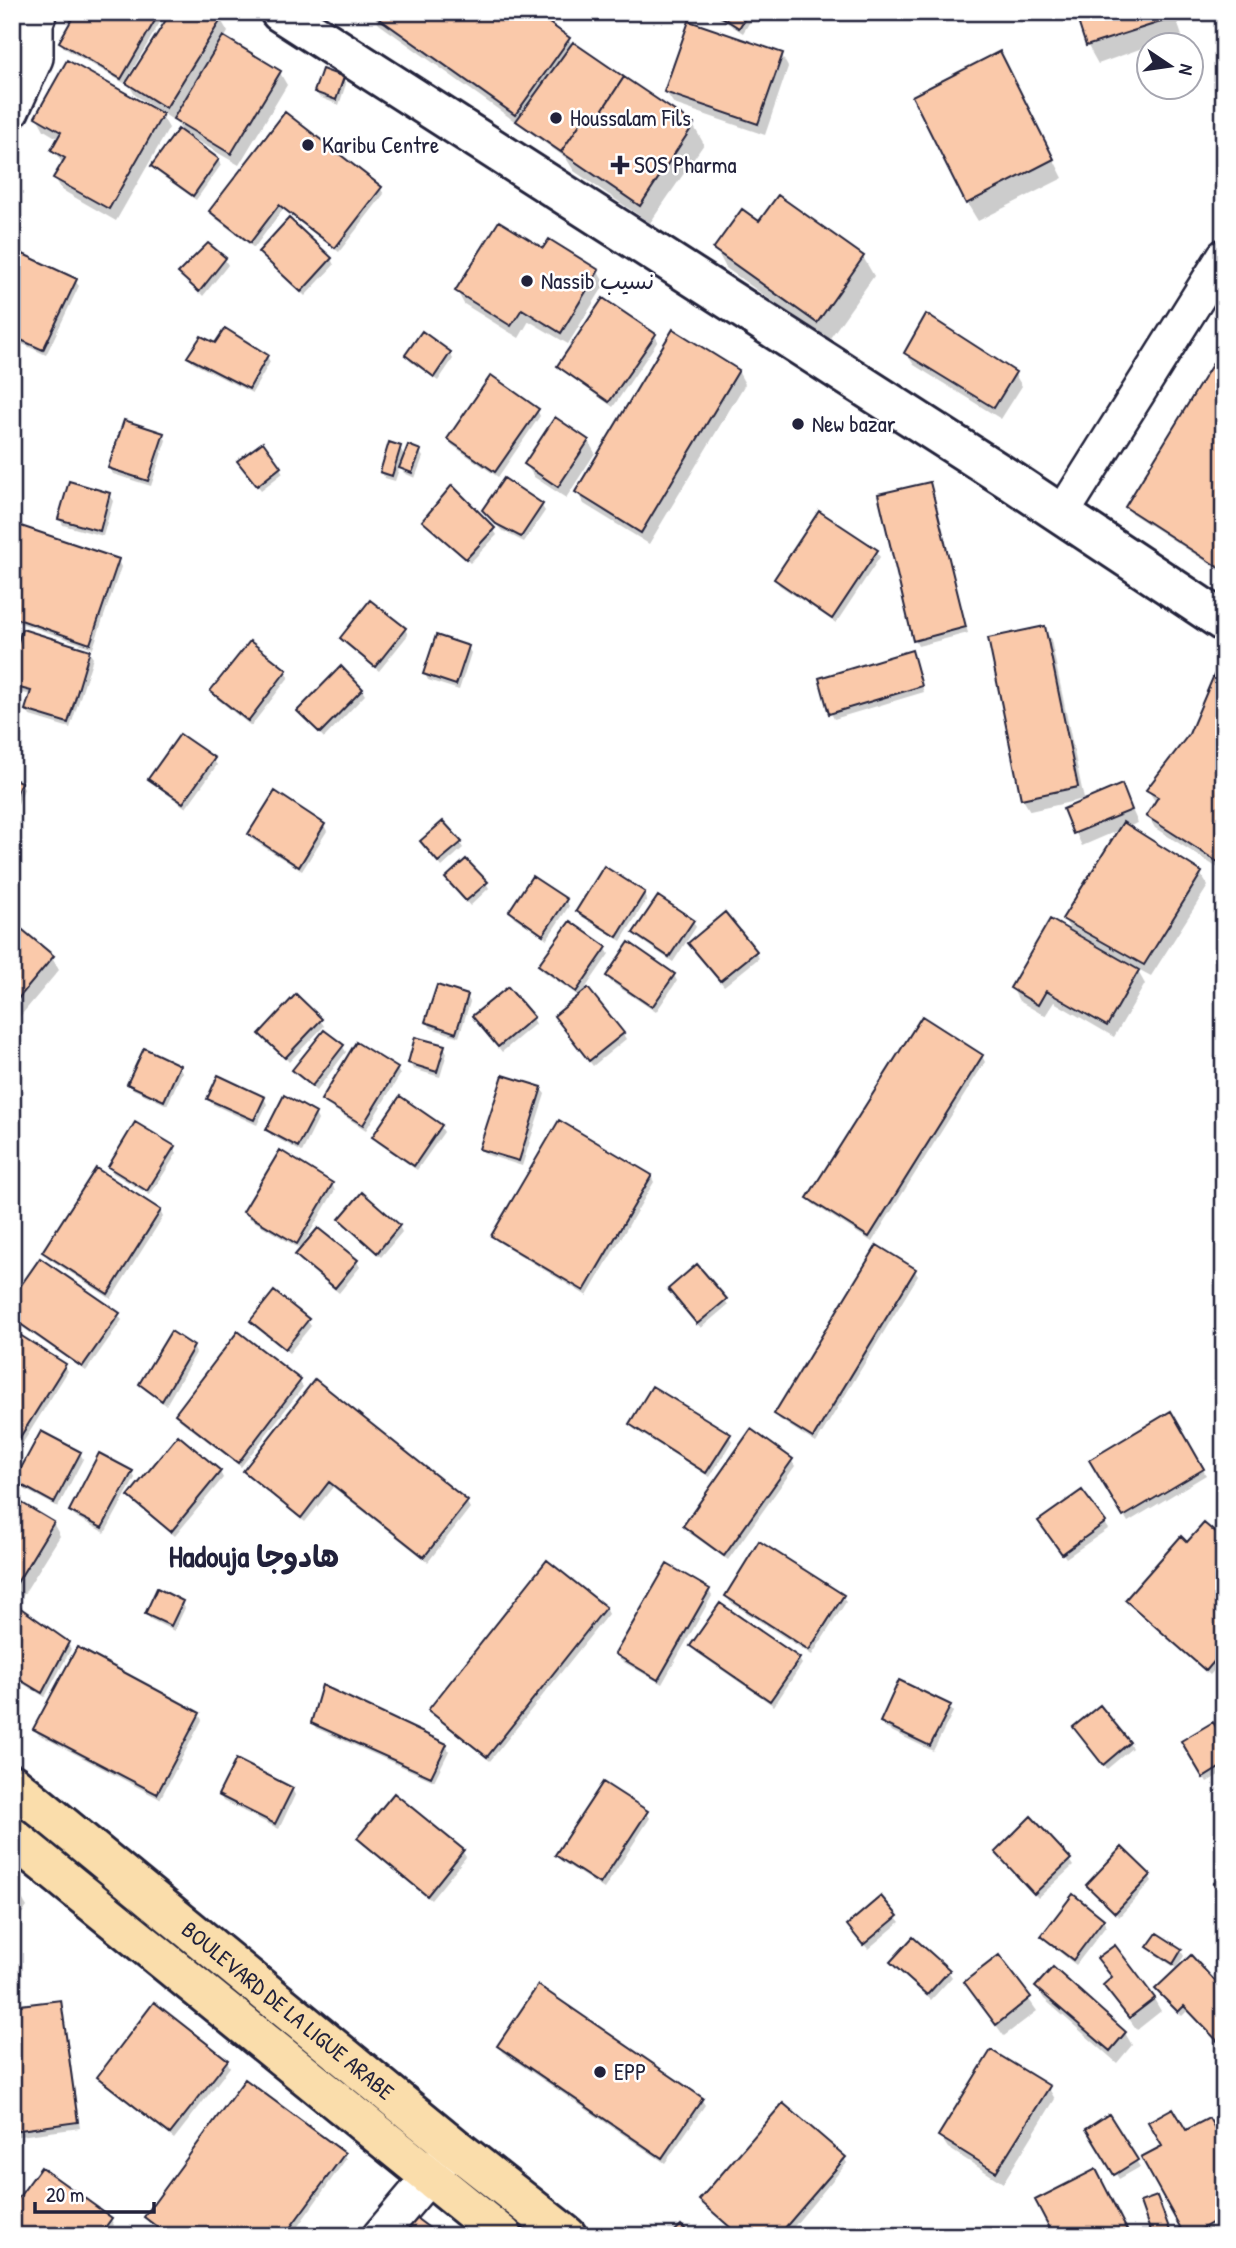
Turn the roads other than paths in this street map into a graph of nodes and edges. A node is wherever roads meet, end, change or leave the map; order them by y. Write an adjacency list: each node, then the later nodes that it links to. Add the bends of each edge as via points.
1 (40, 12): 3 (street, via 36,58)
2 (280, 12): 5 (street)
3 (12, 111)
4 (1224, 256): 5 (street)
5 (1062, 514): 6 (street)
6 (1224, 622)
7 (12, 1784): 9 (main road, BOULEVARD DE LA LIGUE ARABE)
8 (12, 1837): 10 (main road, BOULEVARD DE LA LIGUE ARABE)
9 (454, 2147): 10 (street); 13 (main road, BOULEVARD DE LA LIGUE ARABE)
10 (431, 2177): 11 (street); 12 (main road, BOULEVARD DE LA LIGUE ARABE)
11 (379, 2236)
12 (503, 2236)
13 (567, 2236)

